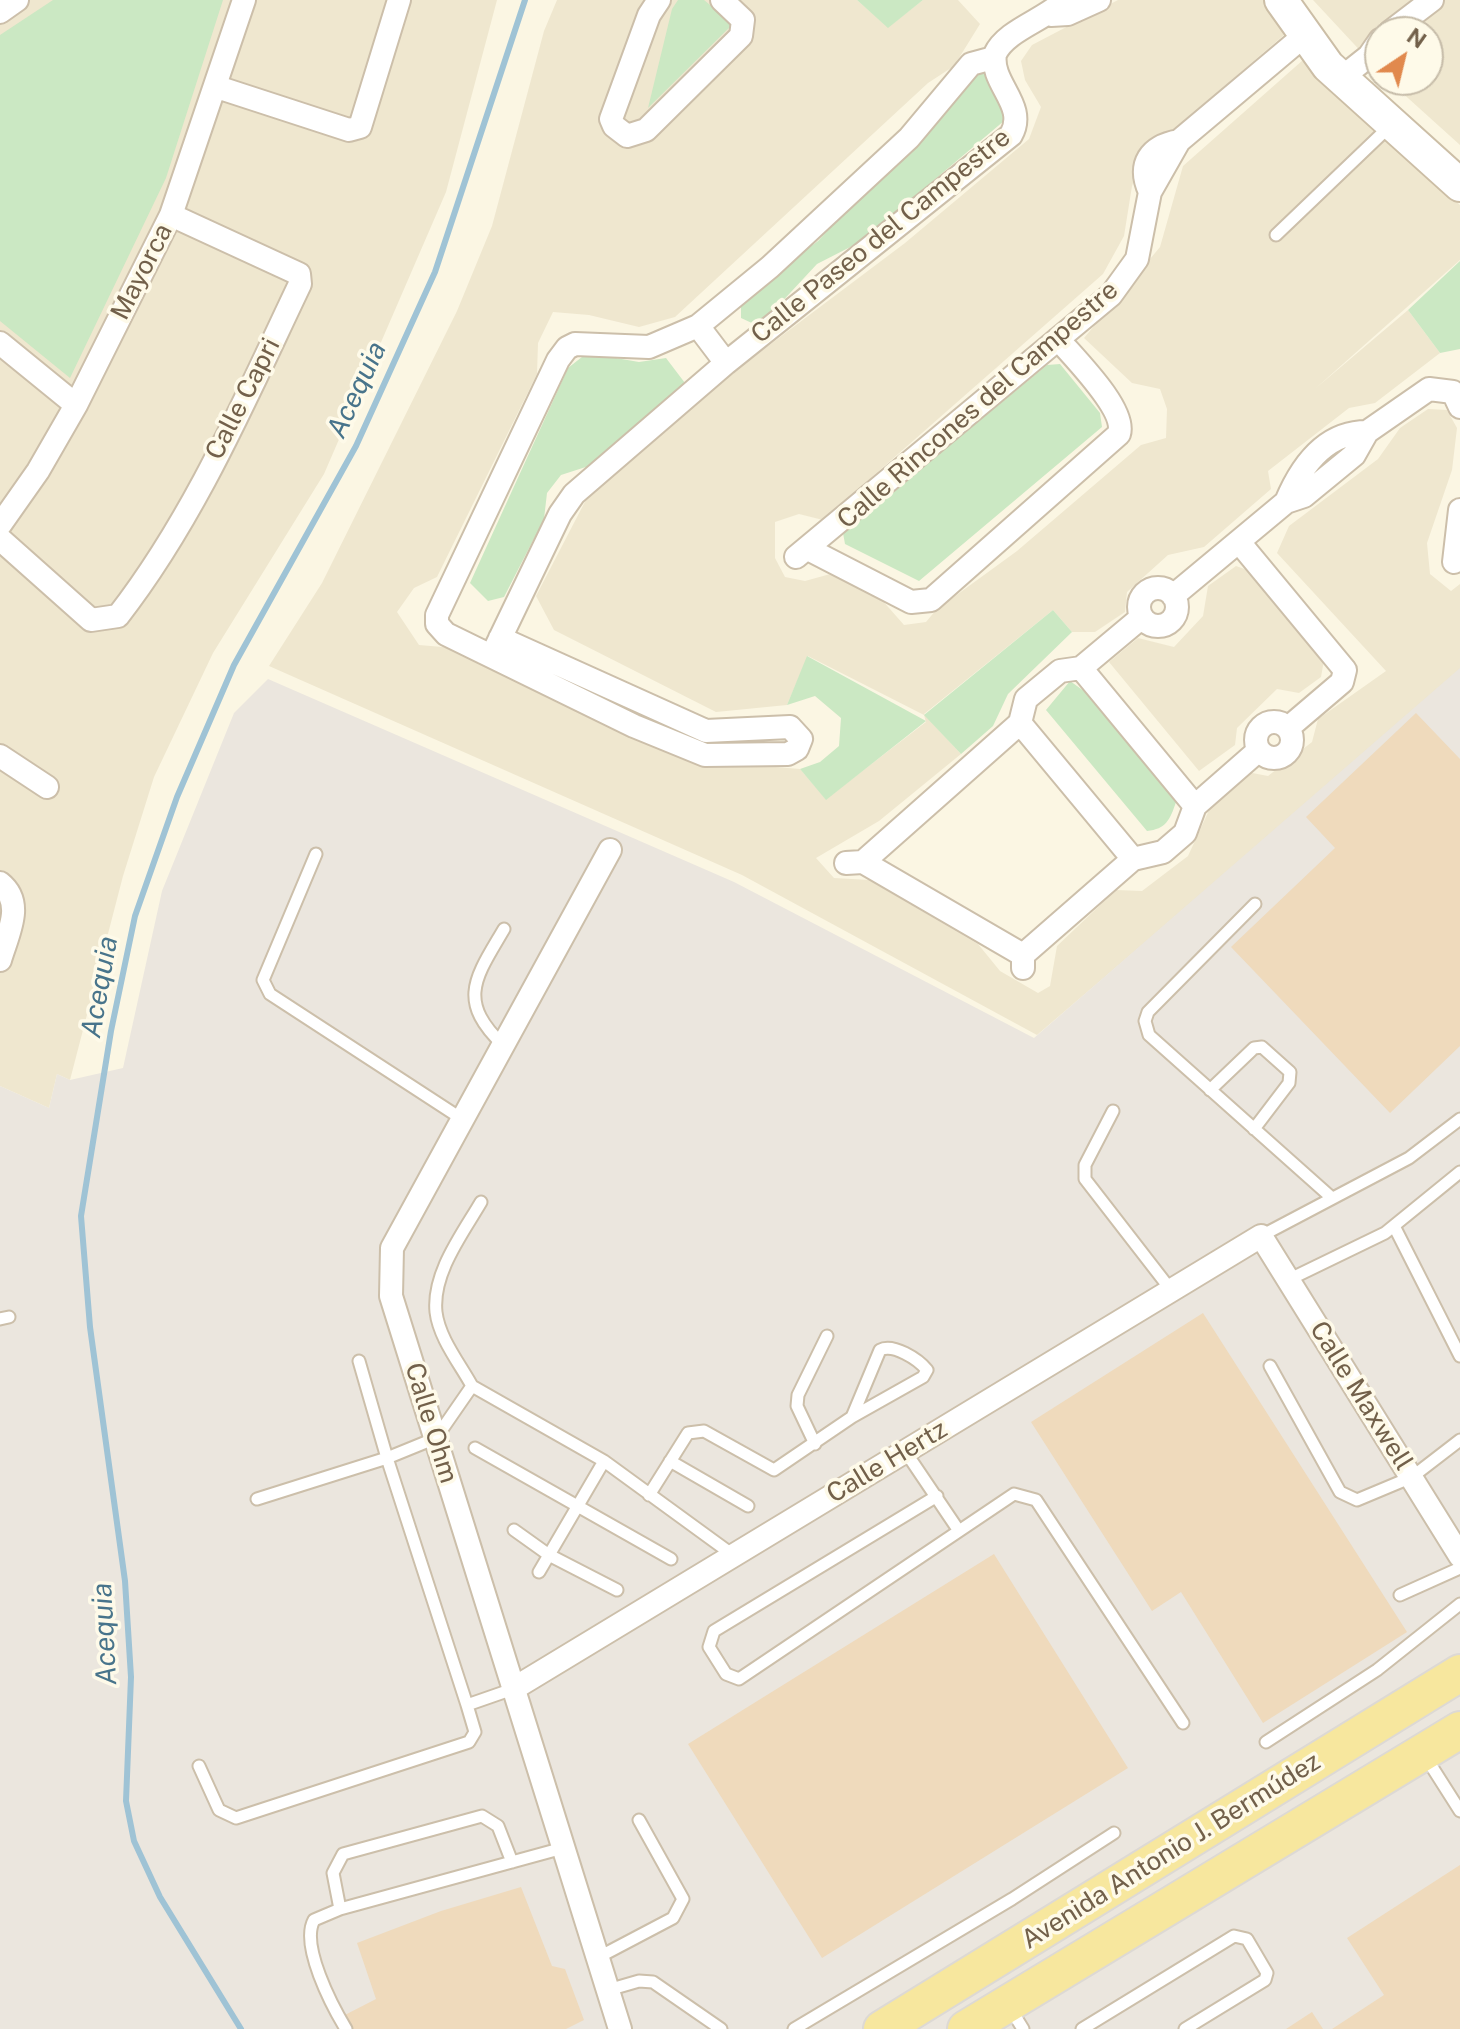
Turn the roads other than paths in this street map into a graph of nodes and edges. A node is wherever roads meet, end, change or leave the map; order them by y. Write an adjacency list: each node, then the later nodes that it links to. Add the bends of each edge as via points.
1 (244, 0): 14 (street, Mayorca)
2 (399, 0): 14 (street, via 363,124 355,130)
3 (659, 0): 4 (street, via 611,119 627,136 646,130 741,36 743,20)
4 (722, 0)
5 (1098, 0): 8 (street, Calle Paseo del Campestre, via 1068,14)
6 (1281, 0): 10 (street)
7 (1432, 0): 9 (street)
8 (1057, 8): 12 (street, Calle Paseo del Campestre, via 1008,37)
9 (1411, 16)
10 (1305, 35): 13 (street); 20 (street, Calle Rincones del Campestre, via 1179,141 1150,192 1143,238 1129,274)
11 (1364, 43): 13 (street)
12 (993, 58): 19 (street, Calle Paseo del Campestre, via 971,64 909,138); 22 (street, Calle Paseo del Campestre, via 1017,114 1011,135)
13 (1334, 72): 15 (street)
14 (217, 87): 17 (street, Mayorca)
15 (1391, 125): 16 (street); 18 (lane)
16 (1458, 181)
17 (171, 215): 24 (street, Mayorca); 27 (street, Calle Capri, via 295,271 300,284 246,397 162,553 118,616 91,620)
18 (1276, 235)
19 (698, 326): 22 (street, Calle Paseo del Campestre); 30 (street, Calle Paseo del Campestre, via 649,347 589,342 562,353 437,615 446,634)
20 (1058, 339): 20 (street, Calle Rincones del Campestre, via 1117,411 1119,434 931,600 911,602 802,553)
21 (0, 343): 24 (street)
22 (726, 363): 30 (street, Calle Paseo del Campestre, via 574,494)
23 (1458, 392): 28 (street, via 1429,389 1367,432 1341,435 1303,465 1286,502)
24 (76, 405): 26 (street, Mayorca)
25 (1460, 510): 29 (street)
26 (0, 525)
27 (0, 539)
28 (1239, 542): 31 (street, via 1173,596 1176,612 1166,624 1152,625 1142,617); 37 (street, via 1345,670 1342,682 1288,728 1292,740 1284,755 1271,757 1259,750)
29 (1454, 562)
30 (496, 646): 32 (street, Calle Paseo del Campestre); 34 (street, Calle Paseo del Campestre)
31 (1081, 668): 33 (street, via 1060,671 1026,699); 37 (street)
32 (644, 703): 34 (street); 34 (street, Calle Paseo del Campestre, via 706,731 784,725 798,734 800,744 788,754 705,755)
33 (1020, 723): 40 (street); 40 (street, via 854,862 1023,961)
34 (634, 726)
35 (0, 756): 36 (street)
36 (47, 787)
37 (1195, 806): 40 (street, via 1185,833 1174,843 1163,852)
38 (610, 850): 45 (street, Calle Ohm)
39 (316, 854): 48 (lane, via 263,980 265,986)
40 (1133, 859)
41 (0, 883): 44 (street, via 16,905)
42 (1255, 904): 46 (lane, via 1145,1021 1149,1035)
43 (504, 929): 45 (lane, via 473,995 485,1028)
44 (0, 960)
45 (503, 1045): 48 (street, Calle Ohm)
46 (1210, 1090): 50 (lane); 50 (lane, via 1254,1048 1262,1047 1290,1072 1289,1083)
47 (1113, 1111): 57 (lane, via 1085,1165 1085,1179)
48 (462, 1119): 64 (street, Calle Ohm, via 392,1248 389,1264 391,1296)
49 (1460, 1119): 52 (lane, via 1409,1158)
50 (1254, 1129): 52 (lane)
51 (1460, 1172): 54 (lane)
52 (1332, 1198): 55 (lane)
53 (481, 1202): 62 (lane, via 449,1256 436,1313)
54 (1394, 1226): 56 (lane); 59 (lane)
55 (1261, 1236): 56 (street, Calle Maxwell); 57 (street, Calle Hertz)
56 (1288, 1280): 72 (street, Calle Maxwell)
57 (1171, 1290): 68 (street, Calle Hertz)
58 (827, 1336): 66 (lane, via 798,1395 797,1406)
59 (1460, 1356)
60 (359, 1361): 69 (lane)
61 (1270, 1366): 72 (lane, via 1346,1496 1357,1500)
62 (472, 1386): 64 (lane); 70 (lane)
63 (852, 1417): 63 (lane, via 880,1350 892,1347 927,1370); 66 (lane)
64 (436, 1438): 69 (lane); 90 (street, Calle Ohm)
65 (1460, 1440): 72 (lane)
66 (815, 1444): 71 (lane, via 774,1470 696,1430 688,1433)
67 (475, 1448): 77 (lane)
68 (905, 1451): 74 (lane); 81 (street, Calle Hertz)
69 (387, 1458): 75 (lane); 92 (lane)
70 (604, 1461): 73 (lane); 77 (lane)
71 (670, 1461): 73 (lane); 76 (lane)
72 (1412, 1477): 82 (street, Calle Maxwell)
73 (649, 1495): 81 (lane)
74 (937, 1496): 79 (lane); 79 (lane, via 714,1631 709,1647 726,1674 739,1679)
75 (257, 1499)
76 (748, 1506)
77 (577, 1507): 80 (lane); 83 (lane)
78 (514, 1530): 80 (lane)
79 (959, 1531): 93 (lane, via 1014,1494 1036,1500)
80 (549, 1555): 85 (lane); 86 (lane)
81 (733, 1555): 90 (street, Calle Hertz)
82 (1460, 1556)
83 (671, 1559)
84 (1460, 1568): 87 (lane)
85 (539, 1572)
86 (617, 1590)
87 (1400, 1595)
88 (1460, 1604): 94 (lane, via 1377,1670)
89 (1460, 1673): 91 (main road, Avenida Antonio J. Bermúdez)
90 (513, 1689): 92 (lane); 100 (street, Calle Ohm)
91 (1417, 1701): 95 (main road); 110 (main road, Avenida Antonio J. Bermúdez)
92 (467, 1705): 96 (lane, via 475,1732 469,1742 236,1818 219,1810)
93 (1183, 1723)
94 (1266, 1742)
95 (1441, 1742): 97 (lane); 105 (main road, Avenida Antonio J. Bermúdez)
96 (199, 1766)
97 (1460, 1811)
98 (639, 1820): 103 (lane, via 683,1899 673,1918)
99 (1114, 1833): 109 (lane)
100 (563, 1848): 101 (lane); 103 (street, Calle Ohm)
101 (512, 1862): 102 (lane); 102 (lane, via 498,1826 482,1816 343,1854 333,1873)
102 (340, 1909): 106 (lane, via 321,1915 310,1932 316,1966)
103 (597, 1958): 104 (street, Calle Ohm)
104 (608, 1990): 107 (street, Calle Ohm); 108 (lane, via 653,1982)
105 (1015, 2017): 111 (main road, Avenida Antonio J. Bermúdez)
106 (346, 2029)
107 (620, 2029)
108 (721, 2029)
109 (794, 2029)
110 (882, 2029)
111 (966, 2029)
112 (1082, 2029): 113 (lane, via 1234,1936 1247,1939 1267,1973 1265,1980)
113 (1185, 2029)

